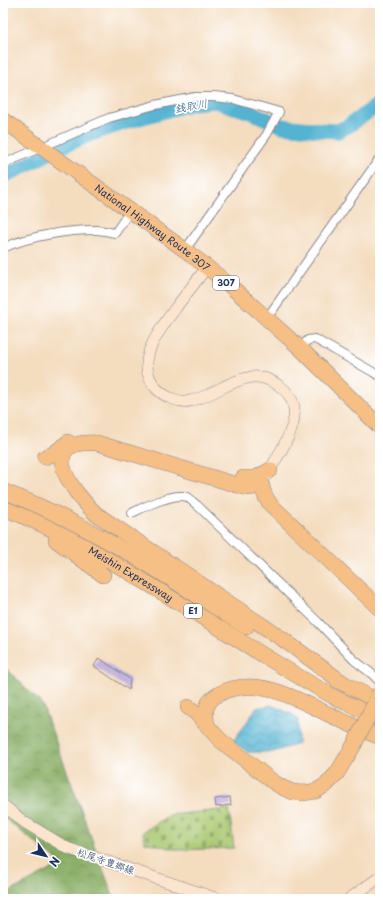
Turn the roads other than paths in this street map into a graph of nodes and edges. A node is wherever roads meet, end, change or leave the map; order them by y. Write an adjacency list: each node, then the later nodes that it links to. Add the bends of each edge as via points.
1 (3, 120): 2 (highway, National Highway Route 307 / 307)
2 (47, 152): 4 (street); 5 (highway, National Highway Route 307 / 307); 7 (street, via 108,118 196,97 233,99 279,112 267,134)
3 (380, 158): 9 (street)
4 (3, 164)
5 (130, 212): 6 (street, via 114,233 98,229 72,231); 7 (highway, National Highway Route 307 / 307)
6 (4, 245)
7 (185, 250): 8 (highway, National Highway Route 307 / 307)
8 (207, 268): 9 (highway, National Highway Route 307 / 307); 14 (main road, via 156,335 149,348 148,374 153,385 161,393 172,399 189,401 248,378 260,377 281,386 289,395 294,407 294,419 292,429)
9 (267, 318): 10 (highway, National Highway Route 307 / 307)
10 (300, 348): 11 (street, via 308,340 316,339); 12 (highway, National Highway Route 307 / 307)
11 (380, 376)
12 (380, 427)
13 (45, 457): 14 (highway, via 53,454 70,440 92,435 246,479 255,478)
14 (270, 470): 15 (main road); 20 (highway, via 269,483 276,500)
15 (262, 485): 21 (highway, via 266,499); 23 (highway, via 250,488 97,443 74,444 63,457 66,478 84,504 96,514 281,638)
16 (3, 491): 23 (highway, Meishin Expressway / E1, via 51,511 91,532 155,569 276,646)
17 (8, 510): 19 (highway, via 64,545); 27 (highway, Meishin Expressway / E1, via 84,545 292,673)
18 (132, 512): 22 (street, via 163,499 186,497 318,622 354,660)
19 (103, 575)
20 (380, 598)
21 (380, 609)
22 (380, 682)
23 (346, 685): 25 (highway, Meishin Expressway / E1)
24 (380, 692): 28 (highway, bridge, via 337,773 327,784 304,793 293,792 272,781 220,740)
25 (380, 702)
26 (188, 707): 28 (highway)
27 (380, 719)
28 (207, 724): 29 (highway, via 205,715 208,702 226,690 246,686 286,694)
29 (380, 737)
30 (3, 805): 32 (main road, 松尾寺豊郷線, via 24,822 67,848)
31 (380, 877): 33 (main road)
32 (218, 899)
33 (349, 899)

